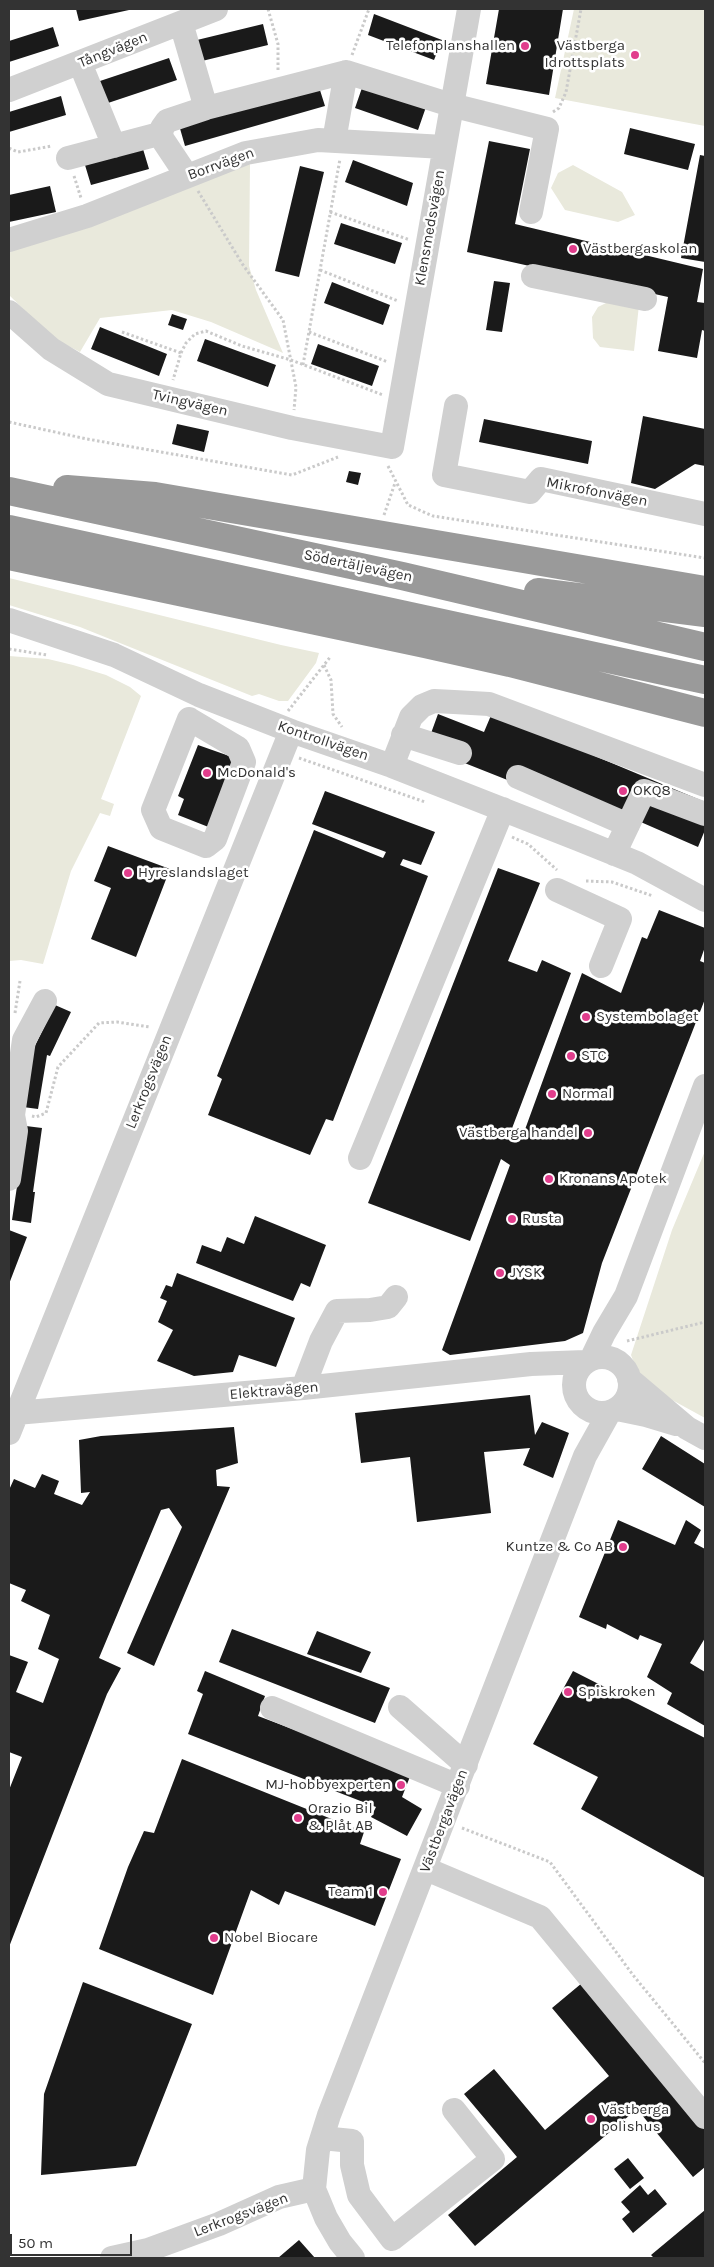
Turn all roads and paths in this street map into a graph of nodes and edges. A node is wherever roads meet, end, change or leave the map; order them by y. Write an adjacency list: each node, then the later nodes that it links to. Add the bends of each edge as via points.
1 (216, 9): 6 (street, Tångvägen)
2 (268, 9): 10 (path, via 278,44 278,69)
3 (369, 9): 8 (path)
4 (469, 9): 11 (street, Klensmedsvägen)
5 (581, 9): 13 (path, via 566,92)
6 (174, 19): 7 (street, Tångvägen); 12 (street)
7 (80, 63): 9 (street, Tångvägen); 16 (street)
8 (346, 72): 10 (street); 11 (street); 15 (street)
9 (9, 90)
10 (268, 92): 12 (street)
11 (451, 105): 17 (street, Klensmedsvägen); 21 (street, via 547,129)
12 (206, 108): 14 (street, via 167,121)
13 (559, 108)
14 (161, 137): 16 (street, via 155,135); 19 (street)
15 (339, 141): 17 (street, Borrvägen); 19 (street, Borrvägen, via 318,140 246,153); 20 (path)
16 (114, 146): 18 (street)
17 (444, 147): 23 (street, Klensmedsvägen)
18 (68, 158)
19 (187, 176): 22 (street, Borrvägen, via 87,216); 32 (path, via 243,265 283,320)
20 (330, 212): 23 (path); 24 (path)
21 (531, 212)
22 (9, 240)
23 (427, 246): 27 (street, Klensmedsvägen)
24 (320, 270): 27 (path); 30 (path)
25 (533, 276): 26 (street)
26 (645, 299)
27 (416, 308): 34 (street, Klensmedsvägen)
28 (9, 312): 35 (street, Tvingvägen, via 51,349 108,384)
29 (122, 332): 31 (path)
30 (309, 332): 33 (path); 34 (path)
31 (181, 353): 32 (path, via 195,334 206,331 242,346); 35 (path)
32 (291, 360): 33 (path); 39 (path, via 296,387)
33 (303, 365): 36 (path)
34 (406, 369): 36 (street, Klensmedsvägen)
35 (168, 397): 39 (street, Tvingvägen)
36 (400, 402): 40 (street, Klensmedsvägen)
37 (456, 406): 44 (street, Mikrofonvägen, via 444,475 530,492 542,479)
38 (9, 422): 41 (path, via 292,475)
39 (292, 428): 40 (street, Tvingvägen)
40 (392, 447)
41 (340, 457)
42 (9, 484): 50 (highway, via 155,496)
43 (9, 491): 49 (highway, Södertäljevägen)
44 (705, 514)
45 (381, 523): 48 (path, via 395,482 408,505 433,516)
46 (9, 529): 56 (highway)
47 (11, 556): 58 (highway, via 426,644); 61 (highway, via 98,588 225,621 537,687)
48 (705, 558)
49 (402, 576): 51 (highway); 53 (highway, Södertäljevägen)
50 (705, 590)
51 (705, 613)
52 (9, 620): 60 (street, Kontrollvägen, via 114,655 199,695)
53 (705, 647)
54 (331, 656): 55 (path)
55 (324, 665): 57 (path, via 288,712); 59 (path, via 330,680 333,714)
56 (705, 680)
57 (279, 708)
58 (705, 713)
59 (343, 728)
60 (291, 731): 64 (street, Kontrollvägen); 72 (street, Lerkrogsvägen)
61 (705, 732)
62 (403, 735): 63 (street); 64 (street); 66 (street, via 411,717 422,706 434,701 489,704)
63 (460, 753)
64 (392, 766): 67 (street, Kontrollvägen)
65 (518, 777): 69 (street)
66 (705, 785)
67 (503, 809): 71 (street, Kontrollvägen); 82 (street)
68 (705, 814): 69 (street, via 644,791)
69 (628, 825): 71 (street)
70 (206, 846): 70 (street, via 215,839 244,762 238,748 189,719 153,810 161,828); 72 (street)
71 (614, 854): 73 (street, Kontrollvägen)
72 (239, 857): 95 (street, Lerkrogsvägen)
73 (637, 863): 74 (street, Kontrollvägen); 76 (street, Kontrollvägen)
74 (705, 883)
75 (557, 890): 77 (street, via 620,918)
76 (705, 900)
77 (601, 966)
78 (45, 1000): 81 (street, via 24,1040)
79 (150, 1027): 81 (path, via 99,1023 58,1067 46,1113 36,1117)
80 (705, 1086): 84 (street)
81 (11, 1115): 83 (street, via 16,1131)
82 (360, 1158)
83 (9, 1179)
84 (626, 1296): 88 (street); 90 (street, via 619,1338)
85 (396, 1297): 91 (street, via 388,1307 337,1311 321,1340)
86 (705, 1322): 87 (path)
87 (627, 1341)
88 (589, 1360): 89 (street, Elektravägen); 90 (street, via 607,1357); 92 (street, via 575,1373)
89 (531, 1364): 91 (street, Elektravägen); 92 (street)
90 (625, 1372): 94 (street, via 628,1396); 96 (street)
91 (303, 1388): 95 (street, Elektravägen)
92 (573, 1389): 93 (street)
93 (586, 1409): 94 (street, via 593,1413); 97 (street, Västbergavägen)
94 (613, 1411): 96 (street, via 646,1415); 97 (street, Västbergavägen)
95 (12, 1423)
96 (696, 1433)
97 (585, 1456): 100 (street, Västbergavägen)
98 (400, 1707): 100 (street)
99 (272, 1708): 100 (street)
100 (462, 1776): 102 (street, Västbergavägen)
101 (462, 1828): 103 (path, via 550,1862 633,1975)
102 (426, 1869): 105 (street, via 540,1917); 106 (street, Västbergavägen)
103 (705, 2063)
104 (454, 2110): 106 (street, via 493,2159 392,2239 359,2195 352,2165 352,2141)
105 (705, 2117)
106 (322, 2138): 107 (street, Västbergavägen)
107 (314, 2189): 108 (street, Lerkrogsvägen, via 279,2197); 110 (street, via 326,2218)
108 (149, 2254): 109 (street, Lerkrogsvägen)
109 (112, 2258)
110 (354, 2258)

